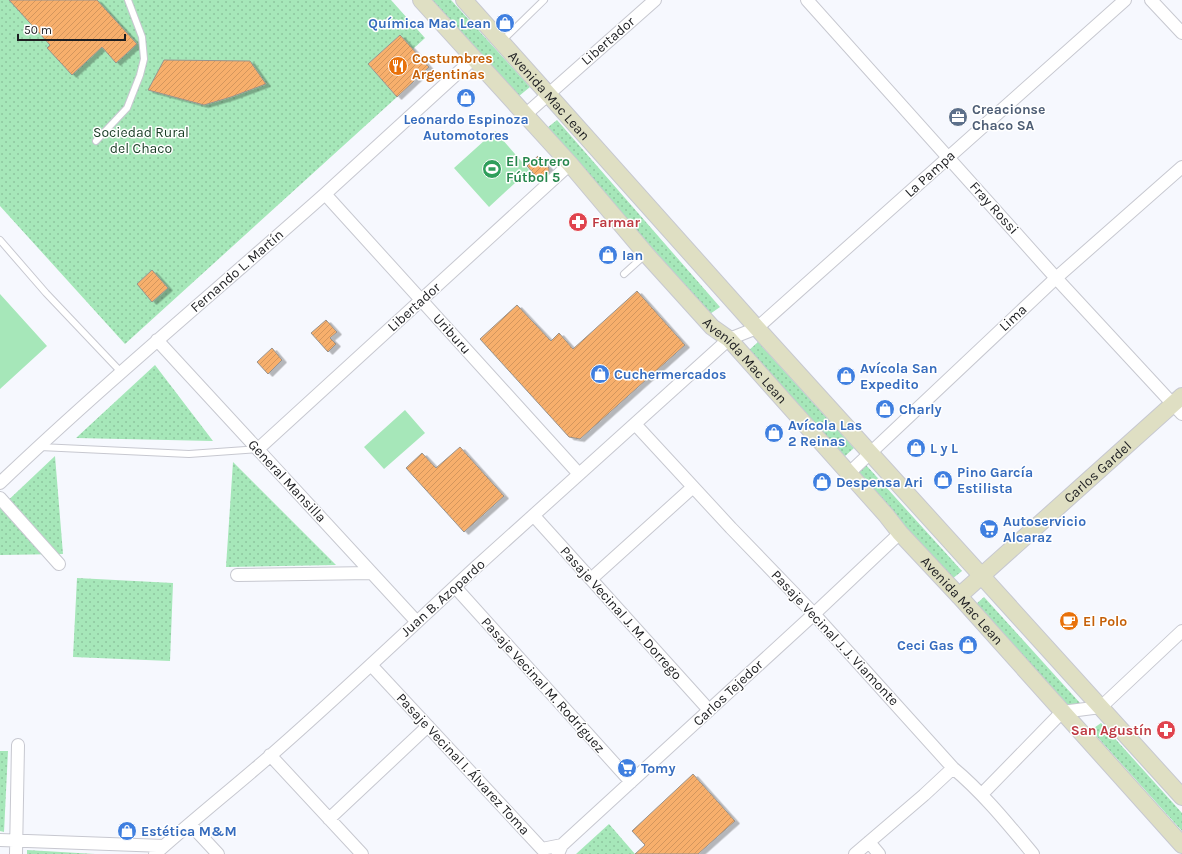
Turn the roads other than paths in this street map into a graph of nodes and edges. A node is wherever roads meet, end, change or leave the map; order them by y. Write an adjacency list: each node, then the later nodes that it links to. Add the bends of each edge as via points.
1 (128, 0): 14 (lane, via 142,37 144,59 127,108)
2 (421, 0): 11 (main road, Avenida Mac Lean)
3 (464, 0): 10 (main road, Avenida Mac Lean)
4 (544, 0): 10 (lane)
5 (655, 0): 12 (street, Libertador)
6 (807, 0): 15 (street, Fray Rossi)
7 (1125, 0): 15 (street, La Pampa)
8 (1151, 0): 9 (street)
9 (1182, 33)
10 (501, 42): 12 (main road, Avenida Mac Lean)
11 (474, 58): 13 (main road, Avenida Mac Lean); 18 (street, Fernando L. Martín)
12 (548, 94): 13 (street, Libertador); 24 (main road, Avenida Mac Lean)
13 (526, 115): 16 (main road, Avenida Mac Lean)
14 (96, 141)
15 (949, 157): 22 (street, Fray Rossi); 24 (street, La Pampa)
16 (570, 164): 20 (main road, Avenida Mac Lean); 23 (street, Libertador)
17 (1182, 167): 22 (street, Lima)
18 (325, 194): 23 (street, Uriburu); 26 (street, Fernando L. Martín)
19 (0, 240): 27 (lane)
20 (646, 254): 21 (lane); 25 (main road, Avenida Mac Lean, via 712,327)
21 (624, 274)
22 (1056, 278): 28 (street, Fray Rossi); 32 (street, Lima)
23 (421, 300): 31 (street, Libertador); 33 (street, Uriburu)
24 (757, 328): 25 (street, La Pampa); 32 (main road, Avenida Mac Lean)
25 (729, 339): 29 (street, Juan B. Azopardo); 34 (main road, Avenida Mac Lean)
26 (157, 340): 27 (street, Fernando L. Martín); 31 (street, General Mansilla)
27 (121, 372): 30 (street, Fernando L. Martín)
28 (1179, 405): 43 (main road, Carlos Gardel)
29 (635, 424): 33 (street, Juan B. Azopardo); 36 (street, Pasaje Vecinal J. J. Viamonte)
30 (38, 447): 31 (lane, via 189,454); 35 (street, Fernando L. Martín)
31 (258, 449): 41 (street, General Mansilla)
32 (871, 453): 34 (street, Lima); 43 (main road, Avenida Mac Lean)
33 (579, 474): 38 (street, Juan B. Azopardo)
34 (848, 474): 39 (main road, Avenida Mac Lean)
35 (0, 483)
36 (693, 486): 44 (street); 47 (street, Pasaje Vecinal J. J. Viamonte)
37 (0, 498): 40 (street)
38 (534, 516): 44 (street, Pasaje Vecinal J. M. Dorrego); 45 (street, Juan B. Azopardo)
39 (900, 533): 46 (main road, Avenida Mac Lean); 47 (street, Carlos Tejedor)
40 (59, 564)
41 (372, 573): 42 (street); 48 (street, General Mansilla)
42 (237, 575)
43 (982, 576): 46 (main road, Carlos Gardel); 51 (main road, Avenida Mac Lean)
44 (591, 579): 52 (street, Pasaje Vecinal J. M. Dorrego)
45 (456, 588): 48 (street, Juan B. Azopardo); 58 (street, Pasaje Vecinal M. Rodríguez)
46 (959, 596): 53 (main road, Avenida Mac Lean)
47 (814, 614): 52 (street, Carlos Tejedor); 57 (street, Pasaje Vecinal J. J. Viamonte)
48 (417, 622): 50 (street, Juan B. Azopardo)
49 (1182, 631): 51 (street)
50 (371, 665): 54 (street, Pasaje Vecinal I. Álvarez Toma); 56 (street, Juan B. Azopardo)
51 (1101, 707): 53 (street); 60 (main road, Avenida Mac Lean)
52 (709, 710): 58 (street, Carlos Tejedor)
53 (1062, 712): 59 (street); 66 (main road, Avenida Mac Lean)
54 (428, 726): 61 (street); 67 (street, Pasaje Vecinal I. Álvarez Toma, via 542,849)
55 (18, 745): 64 (street)
56 (270, 755): 61 (street); 62 (street, Juan B. Azopardo)
57 (953, 768): 59 (street, Pasaje Vecinal J. J. Viamonte); 65 (street)
58 (631, 782): 67 (street, Carlos Tejedor)
59 (982, 794): 74 (street, Pasaje Vecinal J. J. Viamonte)
60 (1182, 797)
61 (329, 819): 71 (street)
62 (190, 824): 68 (street, Juan B. Azopardo); 70 (street)
63 (0, 840): 64 (street)
64 (16, 841): 68 (street); 69 (street)
65 (869, 842): 72 (street); 73 (street)
66 (1182, 845)
67 (560, 849)
68 (159, 850)
69 (16, 854)
70 (218, 854)
71 (362, 854)
72 (855, 854)
73 (879, 854)
74 (1033, 854)

